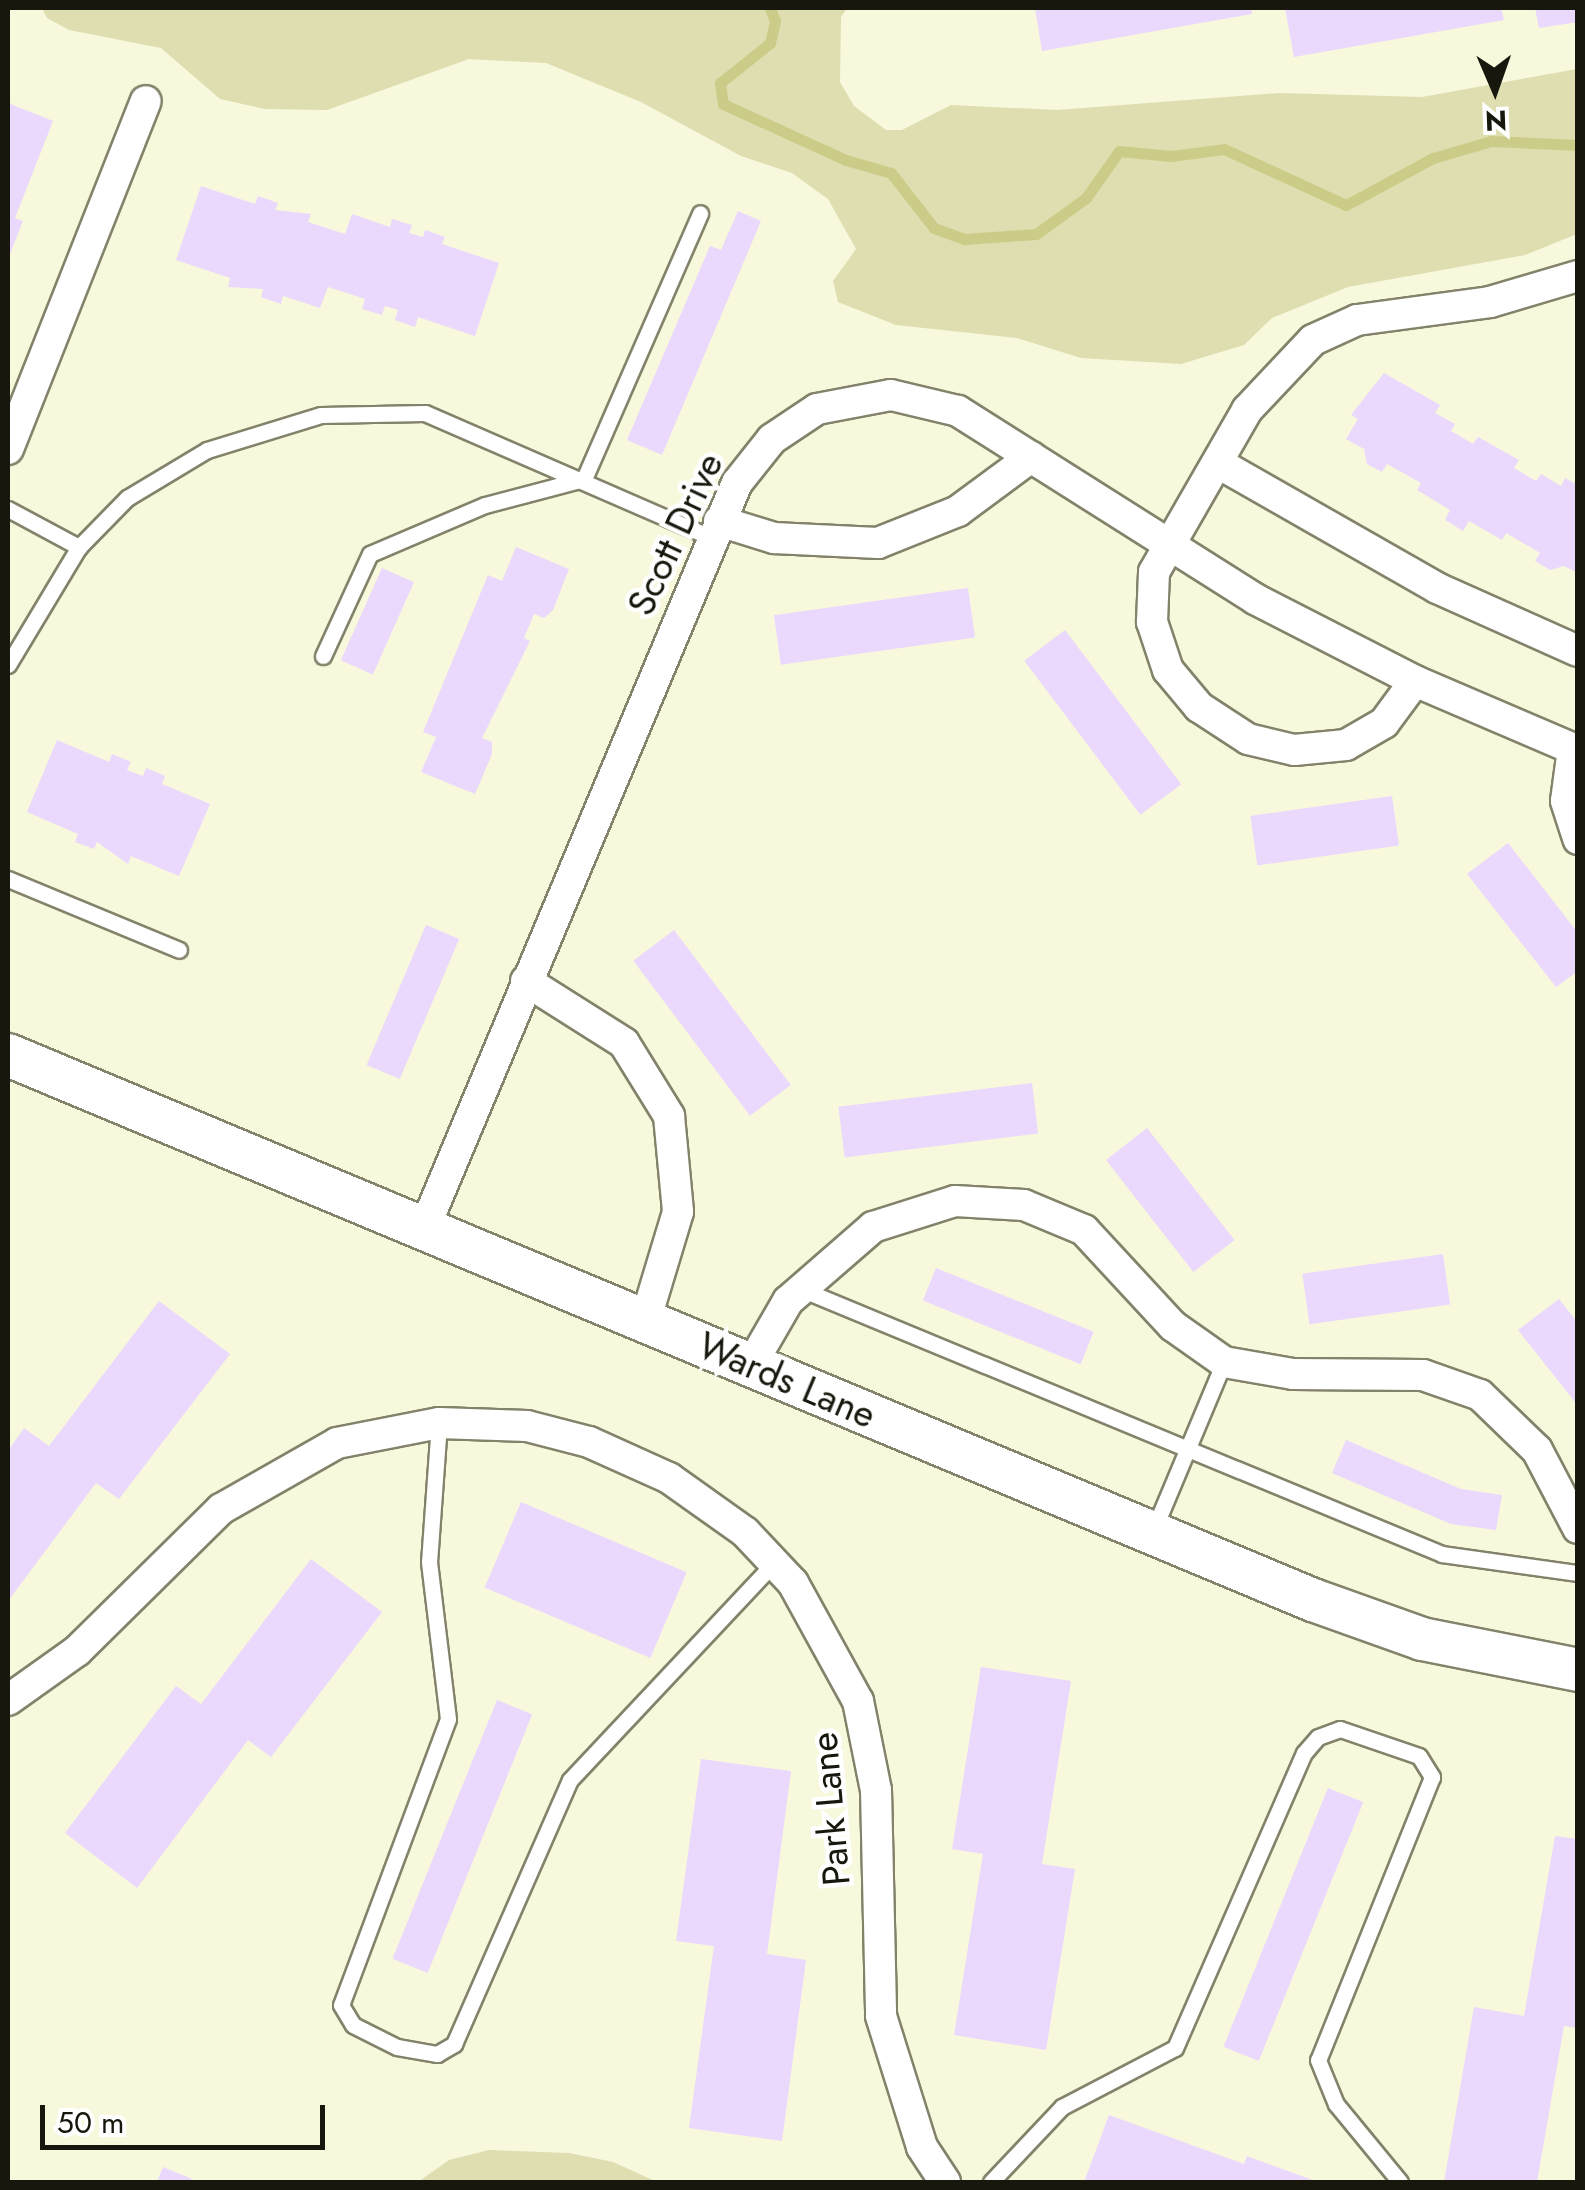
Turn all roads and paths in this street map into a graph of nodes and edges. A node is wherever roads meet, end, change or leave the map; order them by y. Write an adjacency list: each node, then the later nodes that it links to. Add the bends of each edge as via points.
1 (146, 101): 4 (street)
2 (700, 213): 7 (lane)
3 (1578, 276): 6 (street, via 1490,302 1380,316 1330,331 1300,349 1267,384)
4 (8, 449)
5 (1031, 457): 9 (street, via 958,511 878,543); 9 (street, Scott Drive, via 937,404 891,395 843,401 772,438 737,483); 11 (street, Scott Drive)
6 (1218, 463): 11 (street); 12 (street, via 1421,580)
7 (584, 478): 9 (lane); 10 (lane, via 425,413 321,414 240,436 158,476); 13 (lane, via 485,505 376,550 360,564)
8 (8, 509): 10 (lane)
9 (715, 529): 20 (street, Scott Drive)
10 (79, 547): 14 (lane)
11 (1167, 547): 15 (street, Scott Drive); 15 (street, via 1150,593 1161,655 1199,707 1248,740 1294,750 1346,746 1384,723)
12 (1578, 652)
13 (323, 656)
14 (8, 665)
15 (1416, 681): 16 (street, Scott Drive)
16 (1575, 750): 17 (street, via 1566,802)
17 (1578, 839)
18 (8, 879): 19 (lane)
19 (179, 950)
20 (526, 981): 22 (street, Scott Drive); 24 (street, via 624,1043 669,1116 678,1212)
21 (8, 1055): 22 (street, Wards Lane)
22 (424, 1229): 24 (street, Wards Lane)
23 (800, 1289): 25 (street, via 838,1252 893,1218 956,1202 1024,1205 1084,1230 1172,1326); 26 (street); 28 (lane)
24 (645, 1321): 26 (street, Wards Lane)
25 (1224, 1362): 28 (lane); 29 (street, via 1293,1374 1423,1375 1465,1388 1495,1406 1530,1441)
26 (751, 1365): 30 (street, Wards Lane)
27 (440, 1423): 31 (street, Park Lane, via 550,1430 626,1456 712,1505); 31 (lane, via 429,1575 450,1712 340,2005 353,2025 398,2047 437,2054 454,2044 574,1774); 34 (street, Park Lane, via 337,1443 250,1487 192,1532 77,1651)
28 (1186, 1453): 30 (lane); 32 (lane, via 1442,1554)
29 (1578, 1528)
30 (1152, 1533): 33 (street, Wards Lane, via 1389,1629)
31 (775, 1562): 35 (street, Park Lane, via 820,1622 858,1701 876,1790 881,2016 922,2147)
32 (1578, 1573)
33 (1578, 1670)
34 (8, 1700)
35 (945, 2182)
36 (991, 2182): 37 (lane, via 1062,2107 1175,2048 1304,1754 1318,1736 1340,1730 1419,1756 1432,1777 1318,2060 1336,2104)
37 (1400, 2182)

